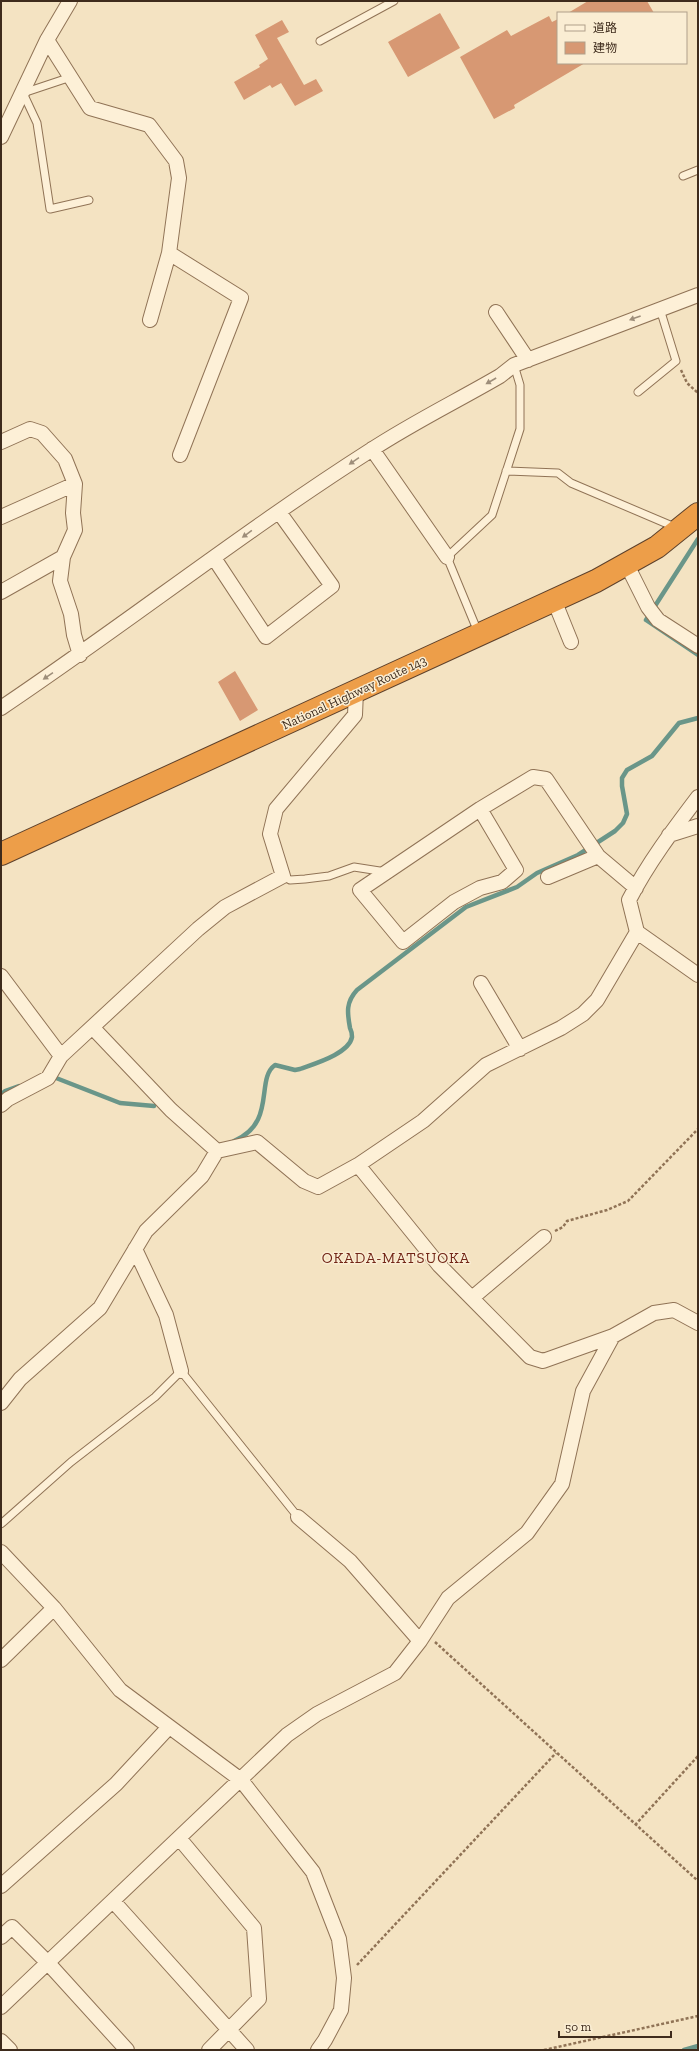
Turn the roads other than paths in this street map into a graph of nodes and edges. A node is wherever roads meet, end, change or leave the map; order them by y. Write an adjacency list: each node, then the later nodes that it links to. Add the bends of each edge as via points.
1 (70, 1): 3 (street)
2 (394, 1): 4 (lane)
3 (47, 40): 5 (street); 6 (street)
4 (320, 41)
5 (71, 77): 6 (lane); 11 (street, via 90,108 149,125 176,161 179,178)
6 (23, 93): 7 (street); 10 (lane, via 37,122 50,209)
7 (1, 137)
8 (698, 170): 9 (lane)
9 (683, 176)
10 (89, 200)
11 (169, 252): 15 (street); 21 (street, via 241,298)
12 (698, 295): 13 (street)
13 (660, 309): 16 (street, one-way to 16); 18 (lane, via 676,360)
14 (496, 312): 16 (street)
15 (150, 320)
16 (528, 360): 17 (street)
17 (514, 365): 20 (street, one-way to 20, via 500,376); 22 (lane, via 520,385 520,429)
18 (638, 392)
19 (1, 442): 23 (street, via 30,429 42,433 65,458)
20 (372, 449): 24 (street, one-way to 24); 29 (street)
21 (180, 455)
22 (506, 471): 27 (lane, via 558,473 571,483); 29 (lane, via 492,515)
23 (75, 484): 26 (street); 28 (street, via 75,530)
24 (279, 512): 30 (street, one-way to 30); 30 (street, via 332,586 266,637)
25 (698, 514): 27 (highway, National Highway Route 143)
26 (1, 517)
27 (681, 529): 31 (highway, National Highway Route 143)
28 (64, 557): 32 (street); 37 (street, via 60,581 71,614)
29 (448, 557): 34 (lane)
30 (214, 558): 37 (street)
31 (627, 565): 33 (highway, National Highway Route 143); 36 (street, via 648,607 658,620)
32 (1, 592)
33 (554, 600): 34 (highway, National Highway Route 143); 35 (street)
34 (479, 634): 38 (highway, National Highway Route 143)
35 (571, 642)
36 (698, 646)
37 (80, 655): 39 (street, one-way to 39)
38 (356, 691): 45 (highway, National Highway Route 143); 47 (street, via 355,715 276,809 270,834)
39 (1, 707)
40 (698, 797): 43 (street)
41 (480, 809): 44 (street, via 533,777 546,779); 46 (street); 46 (street, via 516,870 502,882 480,888 454,902 403,942 360,890)
42 (698, 826): 43 (street)
43 (669, 835): 49 (street)
44 (595, 850): 48 (street); 49 (street)
45 (1, 854)
46 (386, 872): 47 (lane, via 354,867 329,876 290,880)
47 (283, 876): 54 (street, via 225,907 198,929)
48 (548, 877)
49 (636, 888): 50 (street, via 629,900)
50 (637, 932): 51 (street); 55 (street, via 597,1000 583,1014)
51 (698, 975)
52 (1, 976): 56 (street)
53 (481, 983): 55 (street)
54 (93, 1028): 56 (street); 58 (street, via 171,1110)
55 (520, 1049): 59 (street, via 486,1065 423,1121)
56 (61, 1056): 57 (street, via 50,1075)
57 (1, 1105)
58 (217, 1151): 59 (street, via 257,1142 304,1181 318,1187); 61 (street, via 202,1176 146,1232)
59 (358, 1165): 62 (street, via 439,1265)
60 (544, 1237): 62 (street)
61 (135, 1249): 65 (street, via 166,1315); 66 (street, via 100,1308 20,1379)
62 (472, 1298): 64 (street, via 530,1357 543,1361)
63 (697, 1320): 64 (street, via 674,1310 654,1313)
64 (613, 1336): 71 (street, via 583,1391 562,1484 527,1534 448,1598)
65 (181, 1371): 67 (lane); 68 (lane, via 156,1397 71,1462)
66 (1, 1403)
67 (298, 1517): 71 (street, via 350,1561)
68 (1, 1524)
69 (1, 1552): 70 (street)
70 (54, 1608): 72 (street); 73 (street, via 120,1690)
71 (422, 1637): 74 (street, via 395,1673 317,1714 287,1735)
72 (1, 1660)
73 (169, 1727): 74 (street); 76 (street, via 116,1784)
74 (241, 1780): 75 (street); 87 (street, via 313,1872 339,1939 344,1978 341,2010)
75 (179, 1838): 77 (street); 81 (street, via 254,1928 259,1999)
76 (1, 1886)
77 (113, 1901): 79 (street); 81 (street)
78 (1, 1937): 79 (street, via 12,1927)
79 (48, 1963): 80 (street); 84 (street)
80 (1, 2007)
81 (230, 2031): 85 (street); 86 (street)
82 (1, 2041): 83 (street)
83 (10, 2050)
84 (127, 2050)
85 (209, 2050)
86 (247, 2050)
87 (318, 2050)

